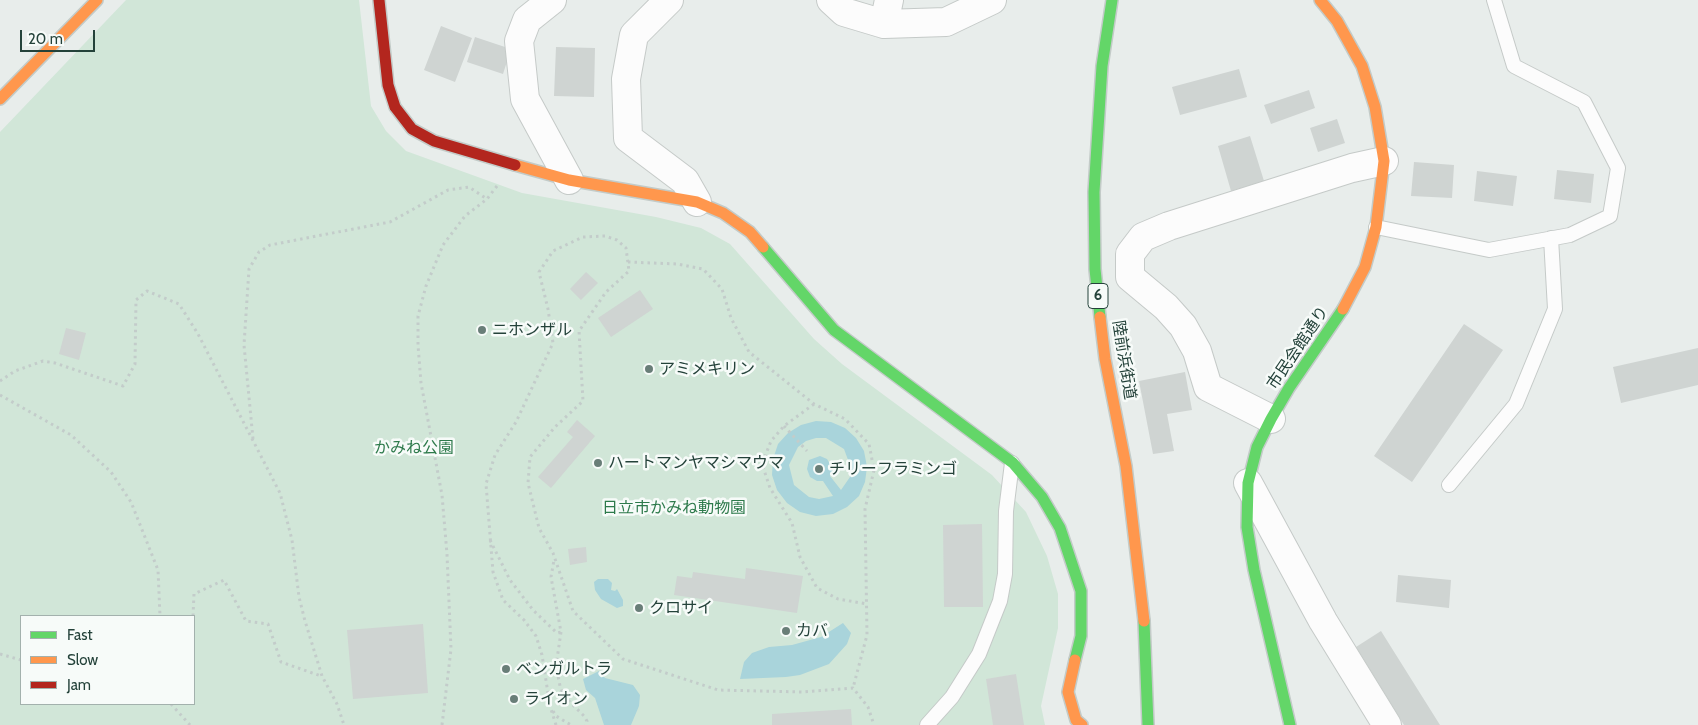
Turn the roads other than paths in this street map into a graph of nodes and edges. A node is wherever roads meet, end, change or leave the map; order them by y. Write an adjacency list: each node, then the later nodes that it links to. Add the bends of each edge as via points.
1 (97, 0): 11 (main road)
2 (379, 0): 13 (main road, via 388,85 395,107 412,129 434,141)
3 (552, 0): 13 (street, via 527,20 518,41 525,99)
4 (669, 0): 14 (street, via 634,35 626,79 628,138 685,181)
5 (831, 0): 10 (street, via 844,12)
6 (992, 0): 10 (street, via 946,22)
7 (1112, 0): 23 (main road, 陸前浜街道 / 6, via 1097,127 1095,269 1105,359 1126,466 1137,547)
8 (1320, 0): 12 (main road, 市民会館通り, via 1337,21 1362,66 1375,107)
9 (1494, 0): 16 (lane, via 1514,66 1584,102 1618,168 1610,216 1570,235)
10 (887, 12)
11 (0, 99)
12 (1384, 161): 15 (main road, 市民会館通り); 17 (street, via 1352,168 1169,226 1143,237 1130,254 1130,277 1183,326 1197,351 1208,387)
13 (569, 180): 14 (main road)
14 (697, 202): 18 (main road, via 723,213 750,232 834,330)
15 (1376, 227): 16 (lane, via 1489,250); 17 (main road, 市民会館通り, via 1365,267 1350,300 1288,388)
16 (1550, 238): 20 (lane, via 1555,309 1516,404)
17 (1271, 419): 19 (main road, 市民会館通り, via 1257,447)
18 (1012, 463): 21 (lane, via 1006,511 1006,574 1000,601 979,654 952,697); 22 (main road, via 1042,497 1060,528 1073,562 1082,612 1081,636 1068,692 1076,720)
19 (1248, 484): 24 (main road, 市民会館通り, via 1247,527 1254,570); 25 (street, via 1323,621)
20 (1449, 485)
21 (927, 725)
22 (1082, 725)
23 (1148, 725)
24 (1290, 725)
25 (1386, 725)

